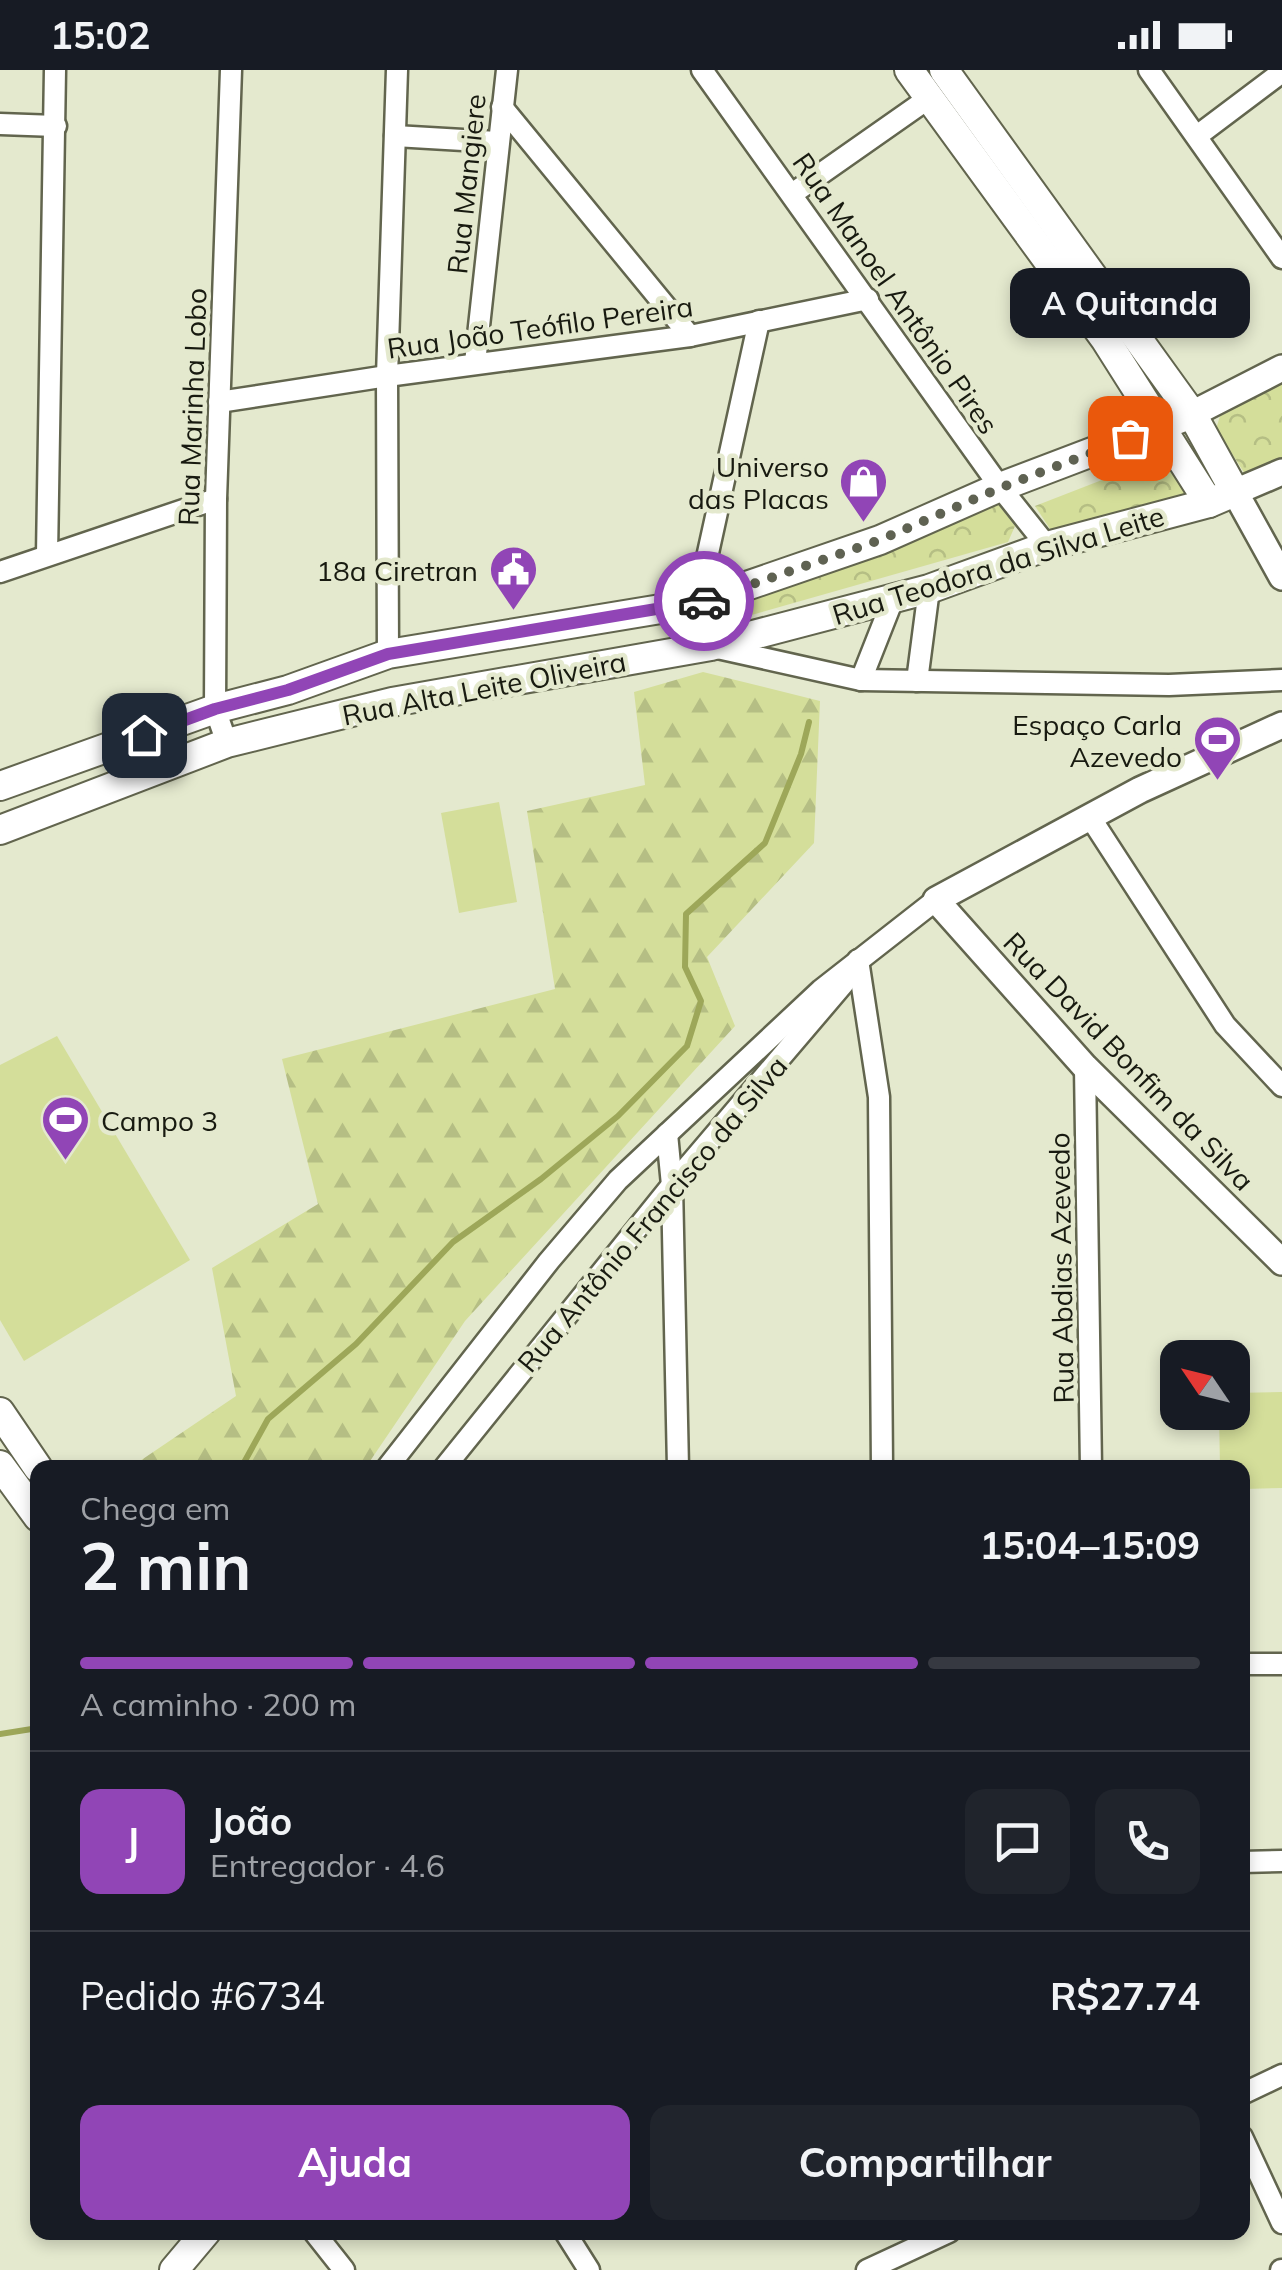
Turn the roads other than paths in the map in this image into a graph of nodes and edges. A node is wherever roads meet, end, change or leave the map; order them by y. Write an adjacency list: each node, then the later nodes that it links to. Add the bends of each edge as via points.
1 (55, 70): 13 (street)
2 (231, 70): 25 (street, Rua Marinha Lobo)
3 (396, 70): 14 (street)
4 (507, 70): 11 (street, Rua Mangiere)
5 (702, 70): 17 (street, Rua Manoel Antônio Pires)
6 (909, 70): 10 (main road)
7 (944, 70): 26 (main road)
8 (1149, 70): 15 (street)
9 (1282, 72): 15 (street)
10 (929, 98): 17 (street); 27 (main road)
11 (502, 108): 16 (street, Rua Mangiere); 21 (street)
12 (0, 124): 13 (street)
13 (56, 126): 33 (street)
14 (394, 136): 16 (street); 24 (street)
15 (1197, 136): 18 (street)
16 (498, 142): 22 (street, Rua Mangiere)
17 (792, 194): 19 (street, Rua Manoel Antônio Pires)
18 (1282, 258)
19 (868, 299): 20 (street, Rua João Teófilo Pereira); 29 (street, Rua Manoel Antônio Pires)
20 (759, 321): 21 (street, Rua João Teófilo Pereira); 38 (street)
21 (690, 336): 22 (street, Rua João Teófilo Pereira)
22 (475, 364): 24 (street, Rua João Teófilo Pereira)
23 (1282, 368): 26 (street, Rua Teodora da Silva Leite)
24 (387, 376): 25 (street, Rua João Teófilo Pereira); 40 (street)
25 (219, 402): 31 (street, Rua Marinha Lobo)
26 (1192, 414): 27 (main road, Rua Teodora da Silva Leite); 30 (main road)
27 (1162, 426): 29 (main road, Rua Teodora da Silva Leite); 30 (main road)
28 (1282, 472): 30 (street, Rua Teodora da Silva Leite)
29 (1000, 488): 32 (street, Rua Manoel Antônio Pires); 38 (main road, Rua Teodora da Silva Leite, via 880,540)
30 (1222, 498): 32 (main road, Rua Teodora da Silva Leite); 35 (street)
31 (216, 499): 33 (street); 45 (street, Rua Marinha Lobo)
32 (1047, 546): 36 (main road, Rua Teodora da Silva Leite)
33 (47, 555): 34 (street)
34 (0, 572)
35 (1282, 578)
36 (929, 589): 37 (main road, Rua Teodora da Silva Leite); 43 (street)
37 (893, 599): 39 (main road, Rua Teodora da Silva Leite); 41 (street)
38 (698, 603): 40 (main road, Rua Alta Leite Oliveira)
39 (711, 646): 41 (street, Rua Alta Leite Oliveira); 44 (main road, Rua Alta Leite Oliveira)
40 (388, 654): 44 (main road); 45 (main road, Rua Alta Leite Oliveira)
41 (860, 680): 43 (street, Rua Alta Leite Oliveira)
42 (1282, 680): 43 (street, Rua Alta Leite Oliveira, via 1169,686)
43 (916, 681)
44 (392, 702): 47 (main road, Rua Alta Leite Oliveira)
45 (215, 709): 47 (street, Rua Marinha Lobo); 48 (main road, Rua Alta Leite Oliveira)
46 (1282, 724): 49 (street, Rua Antônio Francisco da Silva)
47 (227, 743): 50 (main road, Rua Alta Leite Oliveira)
48 (0, 786)
49 (1090, 817): 51 (street, Rua Antônio Francisco da Silva); 54 (street, via 1225,1025)
50 (0, 830)
51 (936, 900): 52 (street, Rua Antônio Francisco da Silva); 53 (street, Rua David Bonfim da Silva)
52 (858, 960): 55 (street, Rua Antônio Francisco da Silva); 56 (street, Rua Antônio Francisco da Silva); 63 (street, via 879,1096)
53 (1085, 1067): 57 (street, Rua David Bonfim da Silva); 64 (street, Rua Abdias Azevedo)
54 (1282, 1086)
55 (667, 1134): 56 (street); 60 (street, Rua Antônio Francisco da Silva, via 618,1180)
56 (672, 1186): 61 (street, Rua Antônio Francisco da Silva); 62 (street)
57 (1282, 1262)
58 (0, 1412): 59 (main road)
59 (33, 1460)
60 (393, 1460)
61 (450, 1460)
62 (678, 1460)
63 (882, 1460)
64 (1092, 1460)
65 (0, 1465): 66 (main road)
66 (30, 1506)
67 (1250, 1664): 68 (street)
68 (1282, 1664)
69 (1282, 1861): 70 (street)
70 (1250, 1862)
71 (1282, 2075): 72 (street)
72 (1250, 2090)
73 (1250, 2154): 74 (street)
74 (1282, 2223)
75 (199, 2240): 79 (main road)
76 (320, 2240): 80 (street)
77 (570, 2240): 81 (street)
78 (932, 2240): 82 (street)
79 (174, 2270)
80 (344, 2270)
81 (589, 2270)
82 (866, 2270)

